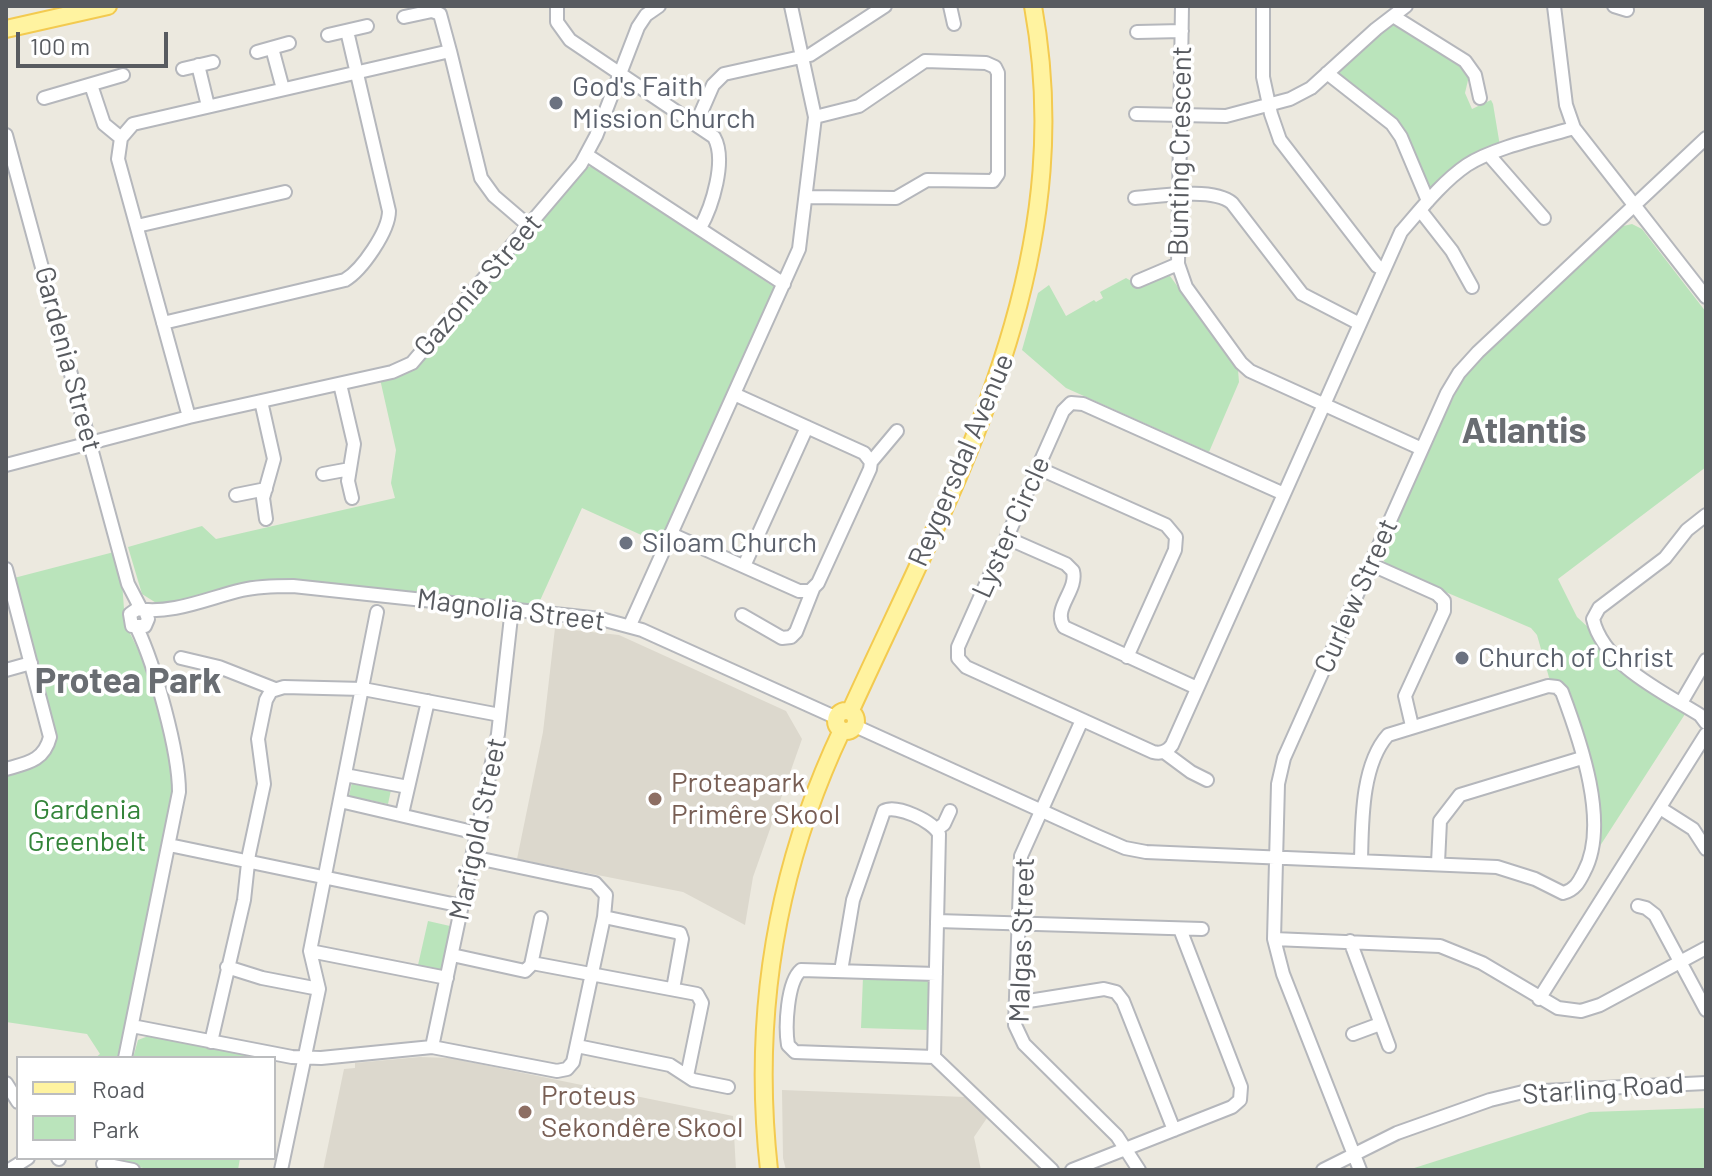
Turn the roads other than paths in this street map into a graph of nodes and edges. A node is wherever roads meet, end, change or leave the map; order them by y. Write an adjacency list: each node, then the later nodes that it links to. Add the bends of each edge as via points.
1 (108, 6): 16 (main road)
2 (557, 6): 32 (street, via 557,22 565,36)
3 (659, 6): 32 (street, Gazonia Street, via 642,21)
4 (791, 6): 25 (street)
5 (885, 6): 25 (street)
6 (950, 6): 14 (street)
7 (1033, 6): 110 (main road, Reygersdal Avenue, via 1043,70 1043,152 1031,253 1015,324 979,430)
8 (1182, 6): 18 (street, Bunting Crescent)
9 (1263, 6): 37 (street, via 1263,77)
10 (1406, 6): 12 (street)
11 (1554, 6): 43 (street, via 1564,92)
12 (1393, 16): 30 (street); 36 (street, via 1465,61 1475,75)
13 (404, 17): 23 (street, via 440,14)
14 (954, 24)
15 (367, 26): 17 (street)
16 (6, 29)
17 (347, 31): 20 (street); 29 (street)
18 (1182, 31): 19 (street); 40 (street, Bunting Crescent)
19 (1137, 32)
20 (328, 35)
21 (289, 43): 22 (street)
22 (272, 48): 24 (street); 34 (street)
23 (450, 51): 29 (street); 57 (street, via 481,178)
24 (257, 52)
25 (803, 56): 41 (street); 42 (street, via 724,74 713,85)
26 (213, 62): 27 (street)
27 (198, 65): 28 (street); 38 (street)
28 (183, 69)
29 (357, 72): 34 (street); 65 (street, via 389,217 358,269 339,282)
30 (1327, 73): 37 (street, via 1302,94); 54 (street, via 1392,124)
31 (123, 75): 33 (street)
32 (620, 75): 42 (street); 47 (street, Gazonia Street)
33 (91, 85): 35 (street); 45 (street, via 104,124)
34 (283, 89): 38 (street)
35 (44, 98)
36 (1480, 98)
37 (1269, 105): 40 (street, via 1226,116); 60 (street, via 1282,144)
38 (208, 106): 45 (street, via 139,122)
39 (1136, 114): 40 (street)
40 (1180, 115): 50 (street, Bunting Crescent)
41 (815, 117): 51 (street); 51 (street, via 863,104 925,61 989,63 998,76 998,174 990,182 923,181 896,198)
42 (696, 124): 58 (street, via 714,137 719,153 712,208)
43 (1574, 128): 48 (street); 53 (street)
44 (6, 135): 74 (street, Gardenia Street)
45 (121, 138): 56 (street, via 118,159)
46 (1706, 138): 53 (street, Curlew Street)
47 (587, 155): 57 (street, Gazonia Street); 58 (street)
48 (1489, 155): 54 (street, via 1466,165); 55 (street)
49 (285, 192): 56 (street)
50 (1179, 195): 52 (street); 59 (street, Bunting Crescent); 66 (street, via 1228,199 1302,294)
51 (806, 197): 62 (street, via 801,240)
52 (1135, 198)
53 (1635, 204): 64 (street); 75 (street, Curlew Street, via 1465,365)
54 (1424, 206): 60 (street, via 1401,232); 63 (street)
55 (1544, 218)
56 (137, 226): 65 (street)
57 (529, 226): 67 (street, Gazonia Street, via 418,357 392,372)
58 (700, 228): 62 (street)
59 (1178, 264): 61 (street); 70 (street, Bunting Crescent, via 1186,287 1241,363 1260,378)
60 (1384, 270): 66 (street)
61 (1138, 281)
62 (784, 284): 68 (street)
63 (1472, 287)
64 (1706, 297)
65 (163, 323): 71 (street)
66 (1360, 324): 70 (street)
67 (340, 384): 69 (street, Gazonia Street); 79 (street, via 354,444)
68 (734, 394): 72 (street); 87 (street)
69 (261, 401): 71 (street, Gazonia Street); 81 (street, via 274,459)
70 (1323, 406): 75 (street, Bunting Crescent); 82 (street)
71 (189, 417): 74 (street, Gazonia Street)
72 (807, 427): 76 (street, via 864,453); 90 (street)
73 (897, 431): 76 (street)
74 (91, 444): 77 (street, Gazonia Street); 96 (street, Gardenia Street)
75 (1422, 449): 89 (street, Curlew Street)
76 (871, 462): 92 (street)
77 (6, 465)
78 (1038, 468): 82 (street, Lyster Circle, via 1065,408 1077,402); 88 (street, Lyster Circle); 98 (street, via 1166,525 1176,537)
79 (350, 469): 80 (street); 84 (street)
80 (323, 474)
81 (266, 489): 83 (street); 86 (street)
82 (1284, 494): 103 (street)
83 (236, 495)
84 (352, 498)
85 (1706, 515): 107 (street, via 1665,558 1599,608 1593,619 1628,670)
86 (266, 519)
87 (671, 534): 90 (street); 97 (street)
88 (1007, 538): 98 (street, via 1070,567 1075,579 1060,613 1062,624); 109 (street, Lyster Circle, via 958,647 958,658 966,667)
89 (1370, 564): 112 (street, via 1444,601 1405,696); 130 (street, Curlew Street, via 1284,758)
90 (744, 566): 92 (street, via 799,591)
91 (6, 569): 101 (street)
92 (813, 589): 95 (street, via 791,637 782,638)
93 (512, 608): 96 (street, Magnolia Street, via 277,586); 97 (street, Magnolia Street); 108 (street, Marigold Street)
94 (377, 612): 105 (street)
95 (742, 615)
96 (141, 618): 127 (street, Gardenia Street, via 178,768)
97 (630, 625): 110 (street, Magnolia Street)
98 (1127, 657): 103 (street)
99 (181, 658): 104 (street)
100 (1706, 660): 107 (street)
101 (31, 663): 102 (street); 116 (street, via 49,742 37,759)
102 (6, 670)
103 (1197, 688): 114 (street)
104 (275, 689): 105 (street); 131 (street, via 266,700 258,739 264,784)
105 (363, 689): 106 (street); 117 (street)
106 (428, 701): 108 (street); 119 (street)
107 (1681, 703): 111 (street)
108 (500, 715): 126 (street, Marigold Street)
109 (1082, 720): 114 (street, Lyster Circle); 122 (street, Malgas Street)
110 (846, 722): 122 (street, Magnolia Street); 179 (main road, Reygersdal Avenue, via 797,843 772,948 763,1059)
111 (1706, 723)
112 (1412, 726): 115 (street, Magnolia Street, via 1554,686 1563,695); 132 (street, via 1388,735 1376,757 1364,792)
113 (1706, 734): 121 (street)
114 (1164, 752): 118 (street, Lyster Circle)
115 (1582, 758): 133 (street, via 1460,795 1440,821); 133 (street, Magnolia Street, via 1592,792 1593,851 1572,890 1561,893 1497,867)
116 (6, 769)
117 (345, 775): 119 (street); 120 (street)
118 (1207, 780)
119 (408, 787): 124 (street)
120 (340, 801): 124 (street); 134 (street)
121 (1660, 808): 128 (street, via 1693,829); 157 (street)
122 (1041, 810): 130 (street, Magnolia Street, via 1135,850); 140 (street, Malgas Street, via 1021,856)
123 (950, 811): 125 (street)
124 (402, 814): 126 (street)
125 (937, 829): 139 (street); 151 (street, via 895,808 884,811 853,900)
126 (477, 833): 129 (street, Marigold Street)
127 (169, 845): 131 (street); 161 (street, Gardenia Street)
128 (1706, 849)
129 (472, 857): 135 (street, Marigold Street); 137 (street, via 595,883 606,895)
130 (1275, 859): 132 (street, Magnolia Street); 143 (street, Curlew Street)
131 (248, 861): 134 (street); 150 (street)
132 (1361, 861): 133 (street, Magnolia Street)
133 (1438, 863)
134 (324, 877): 135 (street); 146 (street)
135 (462, 906): 147 (street, Marigold Street)
136 (1638, 906): 148 (street, via 1655,915)
137 (604, 917): 152 (street); 156 (street, via 680,933)
138 (541, 918): 149 (street)
139 (937, 921): 140 (street); 153 (street)
140 (1017, 923): 141 (street); 158 (street, Malgas Street)
141 (1180, 929): 142 (street); 173 (street, via 1242,1093 1235,1105)
142 (1202, 929)
143 (1274, 939): 144 (street); 175 (street, Curlew Street)
144 (1350, 941): 157 (street, via 1449,948); 160 (street)
145 (1706, 948): 148 (street)
146 (310, 951): 154 (street); 155 (street)
147 (452, 955): 149 (street, via 522,972); 154 (street, Marigold Street)
148 (1680, 961): 157 (street, via 1581,1011); 159 (street)
149 (532, 963): 152 (street)
150 (227, 967): 155 (street); 163 (street)
151 (841, 971): 153 (street); 168 (street, via 801,970 795,975 787,1019 792,1050)
152 (592, 974): 156 (street); 164 (street)
153 (936, 974): 168 (street)
154 (447, 978): 166 (street, Marigold Street)
155 (319, 989): 169 (street)
156 (673, 989): 170 (street, via 695,993 702,1000)
157 (1539, 999)
158 (1016, 1003): 173 (street, via 1104,989 1116,992); 174 (street, Malgas Street, via 1015,1025 1024,1044)
159 (1706, 1010)
160 (1380, 1024): 162 (street); 165 (street)
161 (132, 1026): 163 (street); 167 (street, Gardenia Street)
162 (1353, 1034)
163 (211, 1042): 169 (street)
164 (577, 1046): 166 (street, via 573,1062 560,1071); 170 (street, via 670,1065)
165 (1389, 1046)
166 (432, 1047): 169 (street)
167 (125, 1056)
168 (934, 1057): 180 (street)
169 (304, 1058): 178 (street)
170 (687, 1076): 172 (street)
171 (1706, 1083): 175 (street, Starling Road, via 1523,1092 1424,1123)
172 (728, 1087)
173 (1174, 1130): 174 (street)
174 (1127, 1148): 181 (street); 182 (street, Malgas Street)
175 (1354, 1153): 183 (street, Starling Road); 184 (street, Curlew Street)
176 (103, 1164): 177 (street)
177 (133, 1170)
178 (281, 1170)
179 (769, 1170)
180 (1052, 1170)
181 (1072, 1170)
182 (1139, 1170)
183 (1323, 1170)
184 (1360, 1170)

